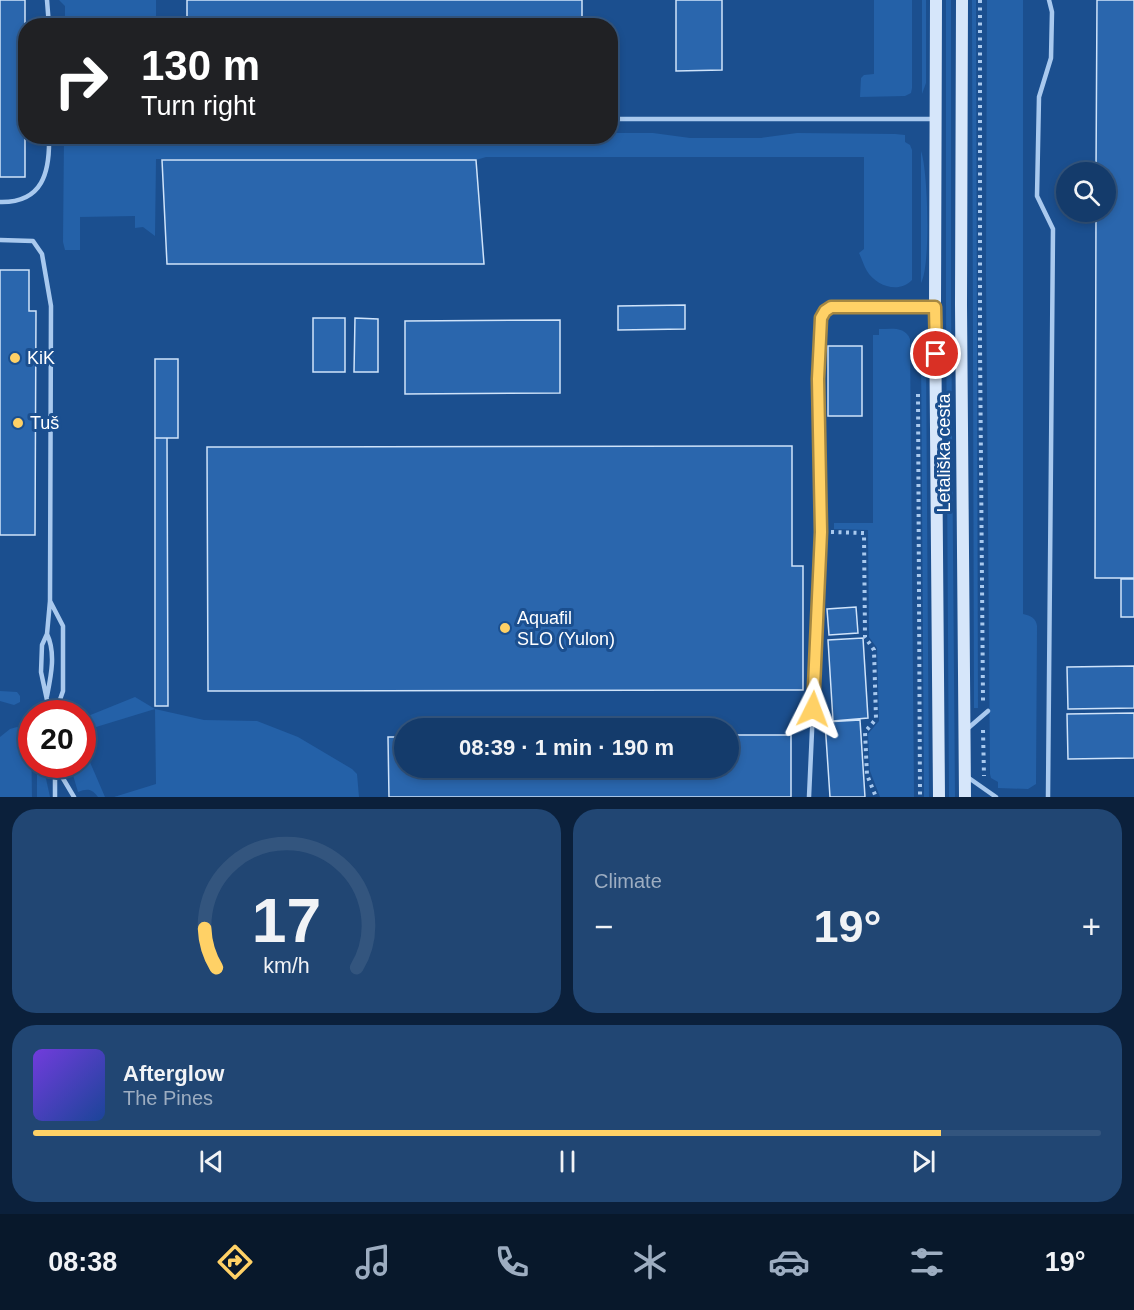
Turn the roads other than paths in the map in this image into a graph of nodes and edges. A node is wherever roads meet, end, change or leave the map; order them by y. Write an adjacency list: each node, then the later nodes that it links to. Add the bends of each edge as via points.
1 (47, 0): 5 (lane)
2 (936, 0): 7 (main road, Letališka cesta)
3 (962, 0): 18 (main road, Letališka cesta)
4 (1049, 0): 28 (lane, via 1051,58 1039,97 1037,196 1053,229)
5 (48, 18)
6 (618, 119): 7 (lane)
7 (936, 119): 11 (main road, Letališka cesta)
8 (50, 144): 9 (lane, via 49,165 40,184 18,201)
9 (0, 202)
10 (0, 240): 12 (lane, via 33,241 42,254 51,306)
11 (935, 307): 24 (lane, via 831,307 821,318 821,532); 25 (main road, Letališka cesta)
12 (50, 601): 13 (lane); 16 (lane, via 63,626)
13 (46, 634): 14 (lane, via 41,672); 14 (lane, via 51,644)
14 (46, 697): 15 (lane)
15 (47, 700)
16 (60, 700)
17 (988, 711): 18 (lane)
18 (964, 731): 19 (main road, Letališka cesta)
19 (965, 775): 26 (main road, Letališka cesta); 27 (lane)
20 (55, 778): 22 (lane)
21 (63, 778): 23 (lane)
22 (55, 797)
23 (74, 797)
24 (809, 797)
25 (939, 797)
26 (965, 797)
27 (996, 797)
28 (1048, 797)

